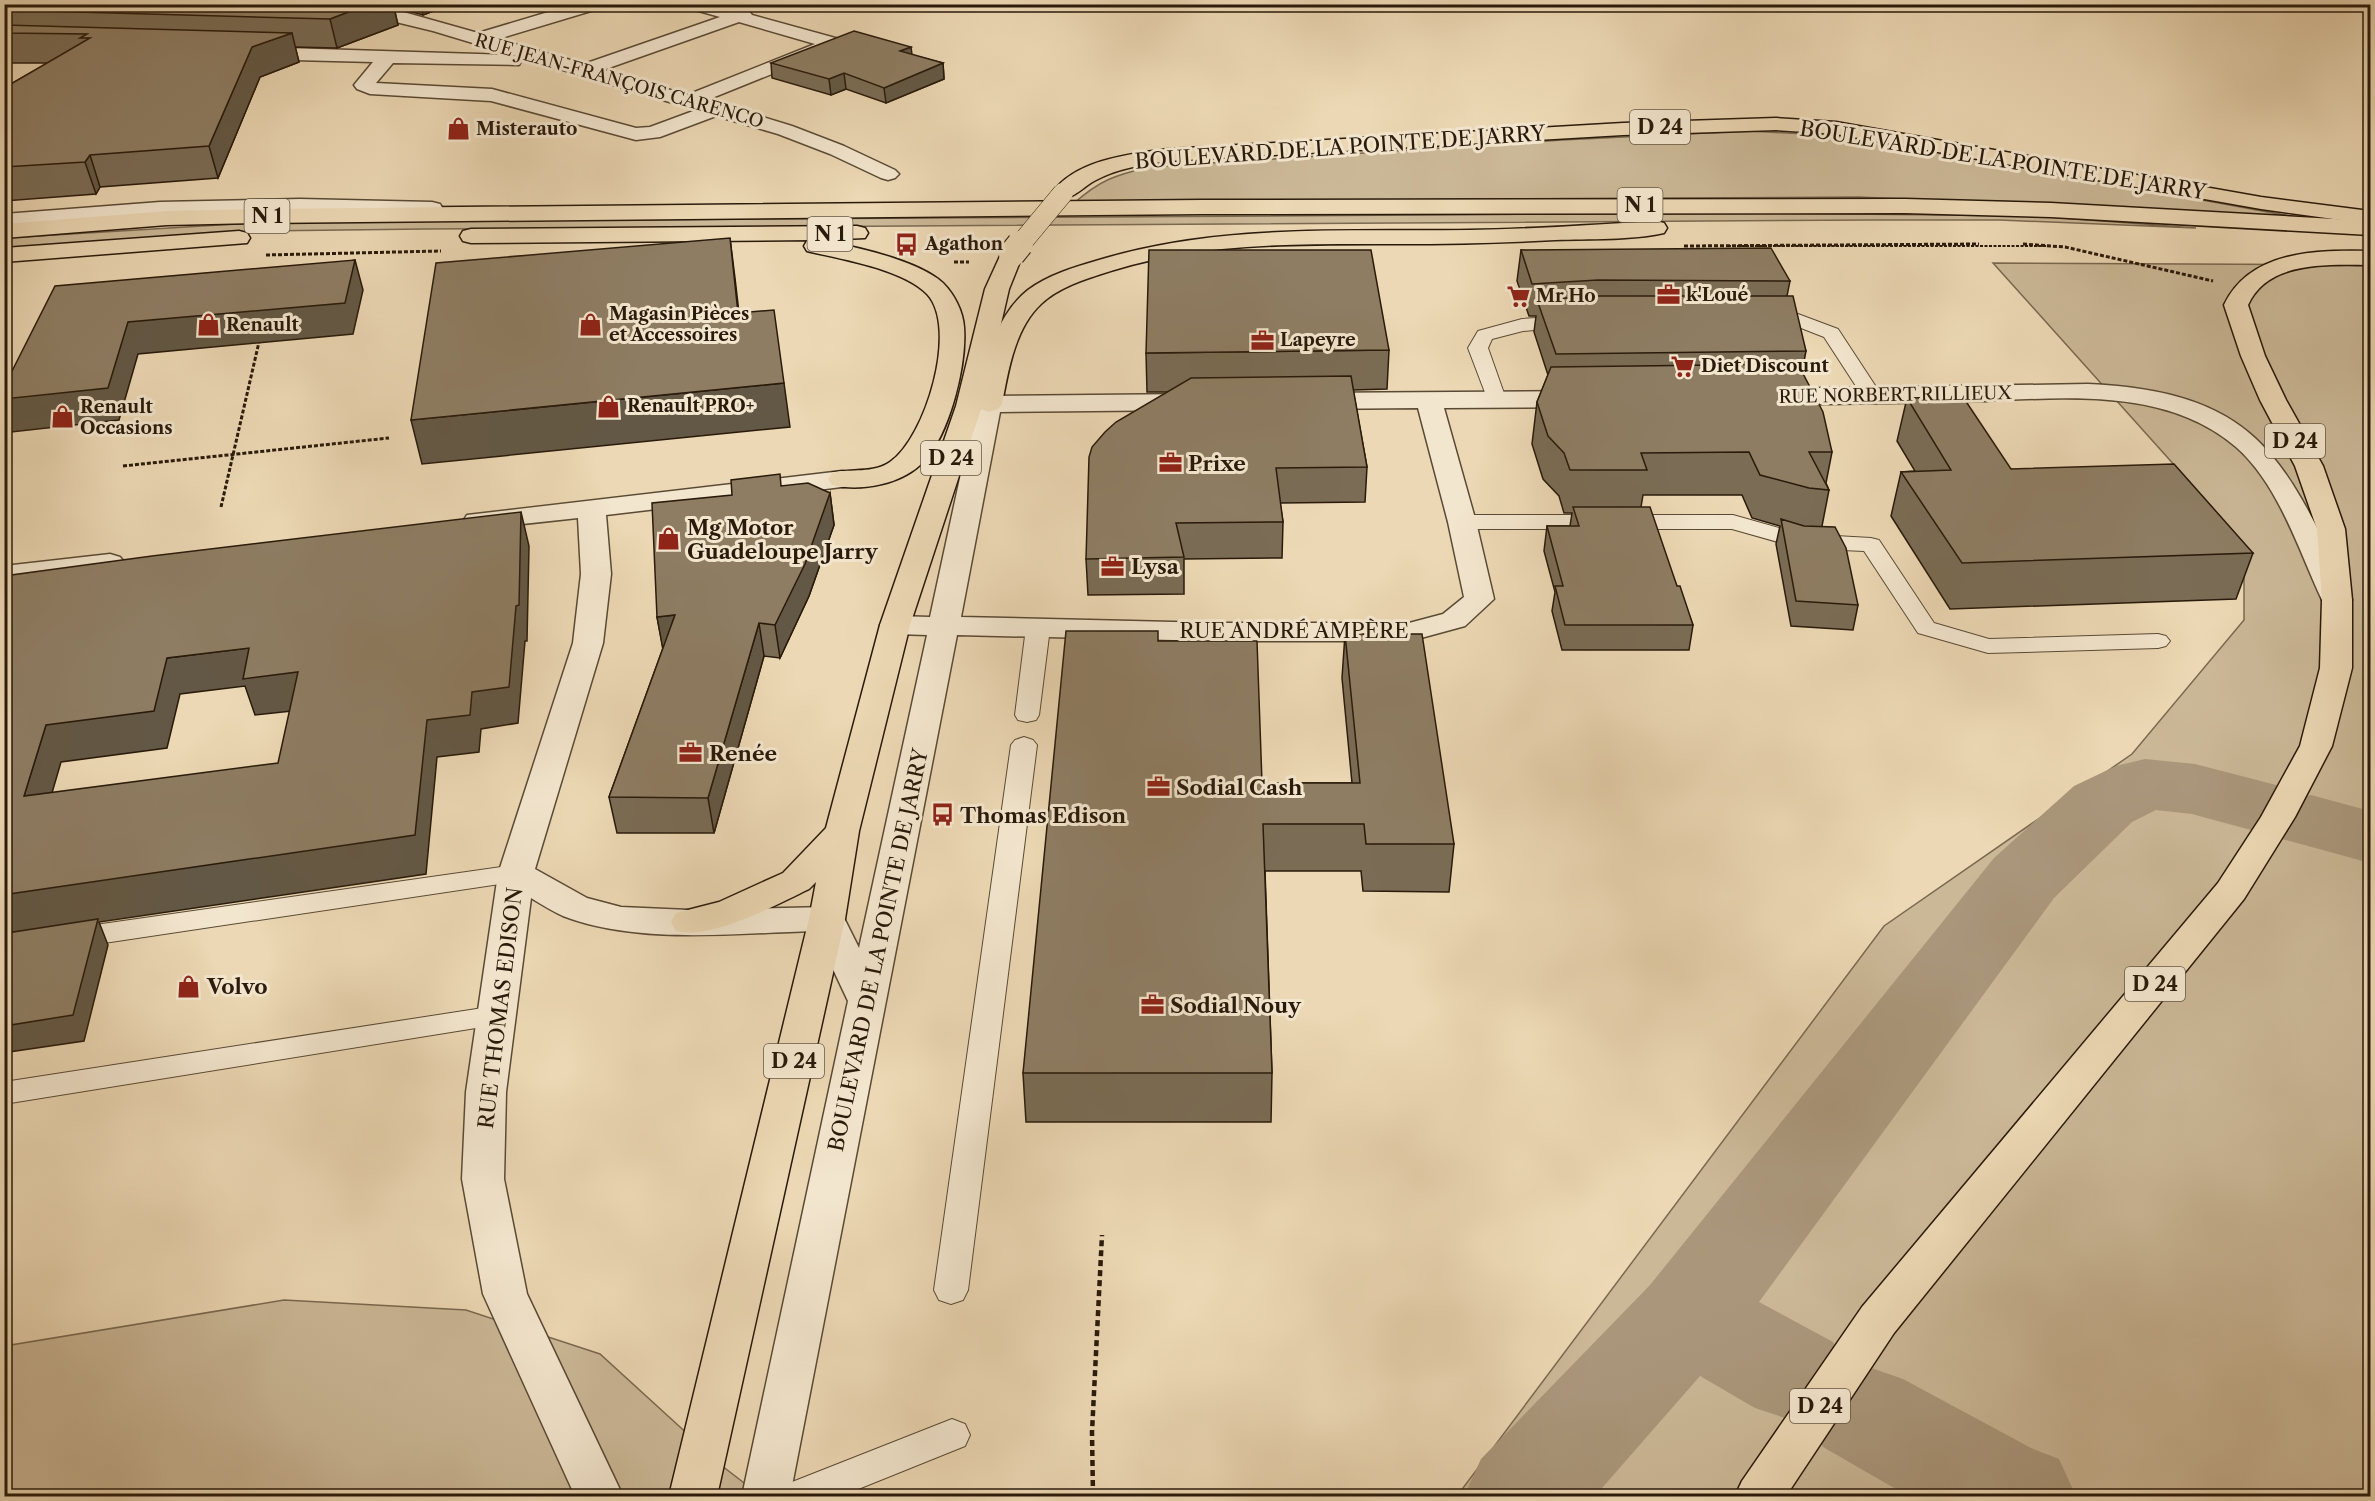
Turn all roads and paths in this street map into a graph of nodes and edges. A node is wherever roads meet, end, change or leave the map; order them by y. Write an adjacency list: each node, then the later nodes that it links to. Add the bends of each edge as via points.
1 (344, 4): 6 (street, RUE JEAN-FRANÇOIS CARENCO)
2 (432, 4): 6 (street)
3 (595, 4): 8 (street)
4 (694, 4): 7 (street)
5 (765, 8): 7 (street)
6 (399, 16): 8 (street, RUE JEAN-FRANÇOIS CARENCO)
7 (739, 17): 12 (street); 13 (street, via 833,43)
8 (477, 39): 11 (street, RUE JEAN-FRANÇOIS CARENCO)
9 (237, 52): 10 (street)
10 (388, 57): 11 (street); 14 (street, via 364,85 377,90 492,95 636,134 653,133)
11 (554, 63): 12 (street, RUE JEAN-FRANÇOIS CARENCO)
12 (582, 71): 13 (street, RUE JEAN-FRANÇOIS CARENCO)
13 (688, 101): 14 (street, RUE JEAN-FRANÇOIS CARENCO)
14 (715, 109): 15 (street, RUE JEAN-FRANÇOIS CARENCO, via 785,130)
15 (888, 174)
16 (530, 213): 18 (street, via 300,205 160,209); 20 (main road, N 1, via 1893,206 2051,210); 22 (main road, N 1, via 166,218)
17 (2370, 216): 54 (main road, BOULEVARD DE LA POINTE DE JARRY / D 24, bridge, via 2261,203 2062,164 1836,128 1776,124 1168,155 1124,161 1086,175 1063,193 1012,254 997,289 969,406)
18 (4, 221)
19 (1929, 228): 29 (main road, via 2199,233)
20 (2370, 228)
21 (1157, 230): 42 (main road, N 1, via 1668,228 1472,237 1245,240 1158,251 1052,284 1030,301 1011,329)
22 (4, 231)
23 (1063, 231): 24 (main road)
24 (1005, 232)
25 (876, 233): 26 (main road, N 1)
26 (736, 235): 27 (main road, N 1); 46 (main road, via 833,249 865,258 932,286 947,305 952,350 938,406 917,453 898,469 880,476)
27 (451, 236)
28 (261, 238): 30 (main road, N 1)
29 (2370, 244)
30 (4, 255)
31 (2370, 258): 53 (main road, D 24, via 2303,261 2262,273 2244,288 2236,305 2253,356 2309,466 2331,530)
32 (1747, 320): 35 (lane, via 1798,320 1830,333)
33 (1582, 321): 38 (lane, via 1522,325 1485,334 1478,348)
34 (259, 342): 44 (path)
35 (1872, 396): 36 (street, RUE NORBERT RILLIEUX); 53 (street, RUE NORBERT RILLIEUX, via 2093,393 2142,396 2197,413 2240,437 2271,471)
36 (1743, 397)
37 (1613, 398): 38 (street)
38 (1496, 399): 39 (street)
39 (1429, 400): 40 (street); 49 (street, RUE ANDRÉ AMPÈRE)
40 (1285, 401)
41 (1213, 402): 42 (street)
42 (989, 404): 55 (street, BOULEVARD DE LA POINTE DE JARRY / D 24)
43 (389, 438): 44 (path)
44 (232, 455): 45 (path); 47 (path)
45 (123, 466)
46 (842, 479): 48 (street)
47 (221, 507)
48 (591, 508): 50 (street); 61 (street, RUE THOMAS EDISON, via 596,574 588,643)
49 (1462, 522): 56 (street, RUE ANDRÉ AMPÈRE, via 1479,599 1454,621 1410,632); 57 (lane, via 1733,522 1799,541 1871,545 1926,628 1988,646)
50 (451, 524)
51 (134, 560): 52 (street)
52 (4, 575)
53 (2337, 600): 71 (main road, D 24, via 2336,668 2316,746 2237,882 1878,1320)
54 (895, 625): 55 (street, RUE ANDRÉ AMPÈRE); 60 (main road, BOULEVARD DE LA POINTE DE JARRY / D 24)
55 (944, 626): 56 (street, RUE ANDRÉ AMPÈRE); 65 (street, BOULEVARD DE LA POINTE DE JARRY / D 24)
56 (1038, 628): 58 (lane)
57 (2158, 641)
58 (1027, 715)
59 (1024, 745): 69 (lane)
60 (842, 831): 62 (main road, BOULEVARD DE LA POINTE DE JARRY / D 24); 63 (main road, via 796,881 731,911)
61 (516, 874): 63 (street, via 575,907 621,919); 64 (lane); 66 (street, RUE THOMAS EDISON)
62 (827, 919): 63 (street); 65 (street); 73 (main road, BOULEVARD DE LA POINTE DE JARRY / D 24)
63 (689, 922)
64 (4, 948)
65 (868, 1003): 74 (street, BOULEVARD DE LA POINTE DE JARRY / D 24)
66 (496, 1016): 67 (lane); 72 (street, RUE THOMAS EDISON, via 486,1092 483,1179 505,1294)
67 (4, 1093)
68 (1102, 1235): 76 (path, via 1092,1432)
69 (951, 1290)
70 (952, 1435): 75 (lane)
71 (1760, 1494)
72 (599, 1497)
73 (693, 1497)
74 (766, 1497)
75 (800, 1497)
76 (1093, 1497)

